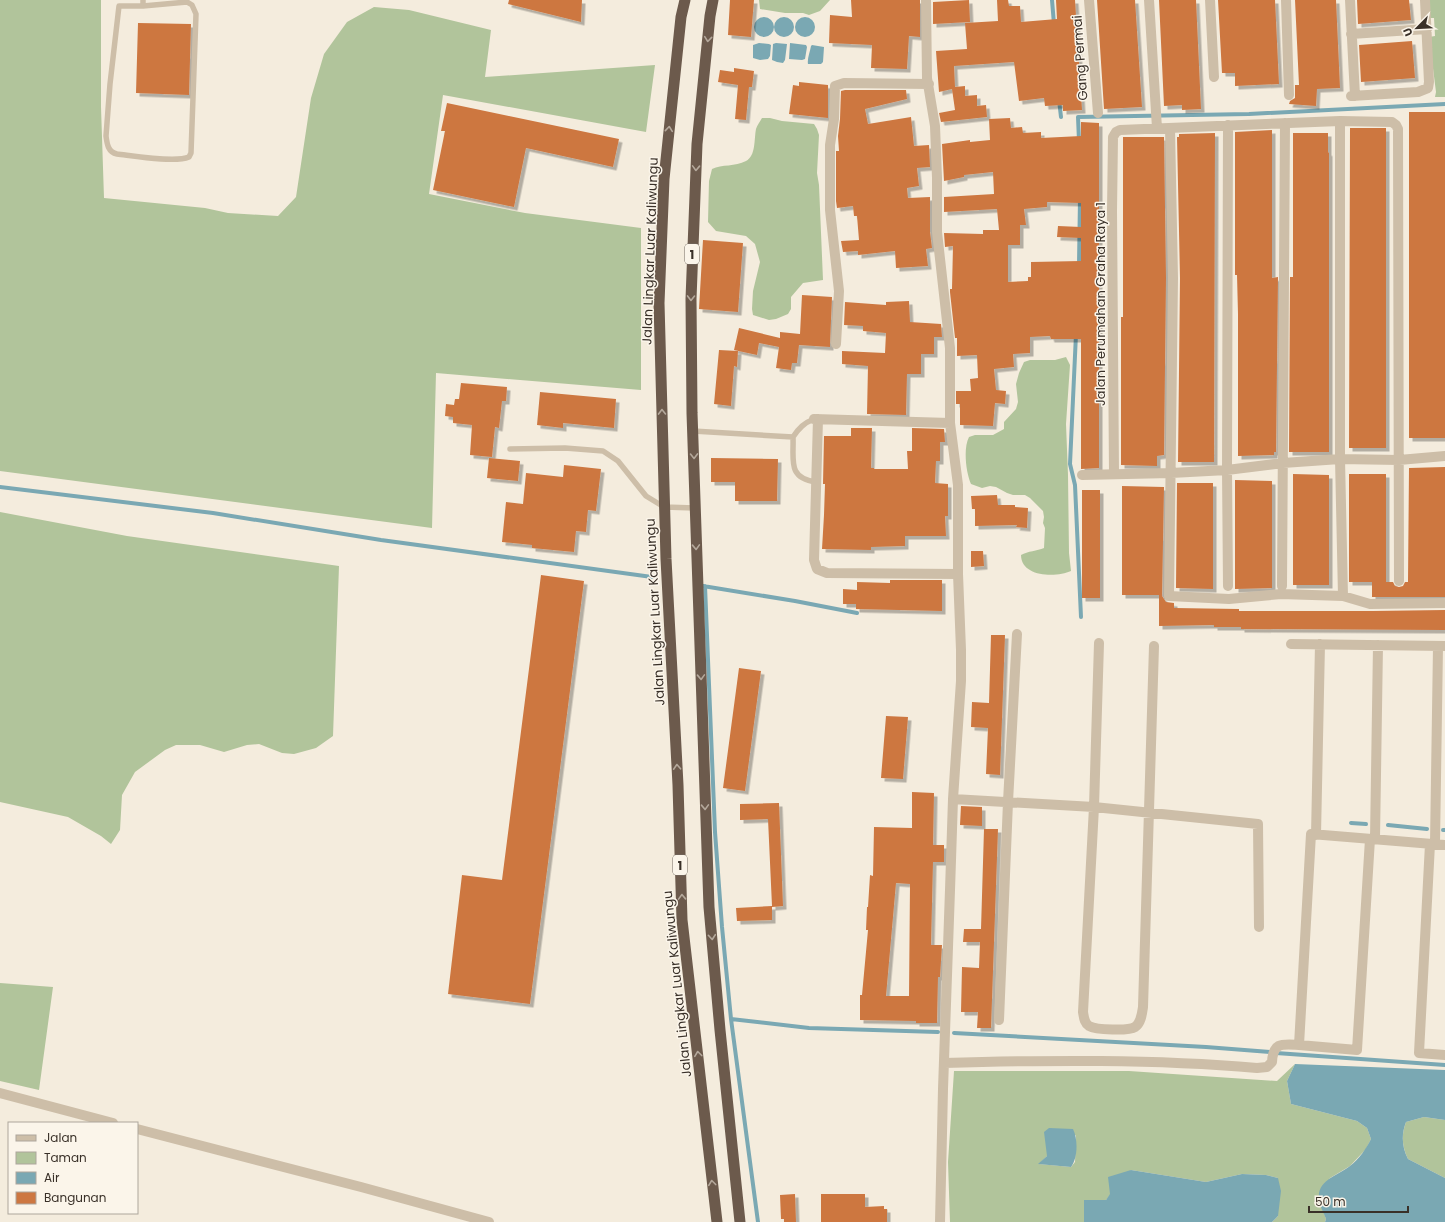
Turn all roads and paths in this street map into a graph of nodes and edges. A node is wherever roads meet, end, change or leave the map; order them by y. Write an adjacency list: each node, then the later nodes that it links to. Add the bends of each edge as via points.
1 (684, 0): 37 (highway, Jalan Lingkar Luar Kaliwungu / 1, one-way to 1, via 659,303 664,179)
2 (713, 0): 25 (highway, 1, one-way to 25, via 697,144 691,299)
3 (926, 0): 14 (street)
4 (1089, 0): 16 (street, Gang Permai)
5 (1149, 0): 18 (street)
6 (1210, 0): 13 (street)
7 (1286, 0): 15 (street)
8 (1350, 0): 12 (street)
9 (1425, 0): 11 (street)
10 (143, 3): 10 (lane, via 187,2 192,5 196,14 190,156 187,158 117,154 113,153 107,144 110,84 119,6)
11 (1427, 29): 12 (street); 12 (street, via 1429,82 1428,88 1418,92 1353,96)
12 (1351, 34)
13 (1214, 77)
14 (929, 84): 22 (street, via 844,83 835,86 830,145 830,210 839,291); 24 (street, via 935,126 937,232 950,348)
15 (1289, 95)
16 (1098, 113)
17 (1340, 121): 19 (street, Jalan Perumahan Graha Raya 1); 29 (street); 30 (street, Jalan Perumahan Graha Raya 1, via 1392,122 1398,129)
18 (1156, 122): 21 (street, Jalan Perumahan Graha Raya 1); 34 (street, Jalan Perumahan Graha Raya 1, via 1120,130 1113,137)
19 (1285, 123): 20 (street, Jalan Perumahan Graha Raya 1); 31 (street)
20 (1228, 125): 21 (street, Jalan Perumahan Graha Raya 1); 32 (street)
21 (1170, 128): 33 (street, via 1173,278)
22 (836, 344)
23 (816, 419): 24 (street); 26 (lane, via 799,428); 36 (street)
24 (950, 423): 39 (street, via 958,485)
25 (693, 431): 26 (lane); 38 (highway, 1, one-way to 38)
26 (793, 437): 36 (lane, via 794,469 805,480)
27 (510, 449): 37 (lane, via 565,448 603,451 618,461 646,496)
28 (1445, 456): 30 (street)
29 (1340, 459): 30 (street); 31 (street); 43 (street)
30 (1399, 460): 40 (street, Jalan Perumahan Graha Raya 1)
31 (1283, 463): 32 (street); 42 (street)
32 (1226, 470): 33 (street); 41 (street)
33 (1171, 473): 34 (street); 43 (street, via 1169,596 1229,599 1281,594)
34 (1114, 474): 35 (street)
35 (1082, 475)
36 (816, 482): 39 (street, via 814,560 817,569 827,573)
37 (664, 507): 38 (lane); 68 (highway, Jalan Lingkar Luar Kaliwungu / 1, one-way to 37, via 682,920)
38 (695, 508): 69 (highway, 1, one-way to 69, via 709,906)
39 (958, 574): 52 (street, via 961,681)
40 (1399, 581)
41 (1228, 586)
42 (1282, 586)
43 (1343, 596): 44 (street, via 1370,604)
44 (1445, 603)
45 (1017, 634): 53 (street)
46 (1099, 644): 54 (street)
47 (1291, 644): 48 (street)
48 (1320, 644): 49 (street); 56 (street)
49 (1378, 645): 51 (street); 57 (street)
50 (1154, 646): 55 (street)
51 (1442, 646): 58 (street)
52 (953, 799): 53 (street); 63 (street)
53 (1008, 802): 54 (street); 60 (street)
54 (1094, 806): 55 (street); 55 (street, via 1083,1012 1088,1025 1096,1028 1133,1028 1141,1017)
55 (1148, 812): 59 (street, via 1258,824)
56 (1316, 835): 57 (street); 61 (street, via 1311,834)
57 (1372, 839): 58 (street); 61 (street, via 1357,1050)
58 (1437, 844): 62 (street, via 1419,1053)
59 (1259, 927)
60 (999, 1020)
61 (1299, 1046): 63 (street, via 1283,1044 1276,1047 1272,1062 1267,1067 1257,1068 1071,1060)
62 (1445, 1055)
63 (944, 1063): 70 (street)
64 (0, 1093): 65 (street)
65 (109, 1122)
66 (138, 1129): 67 (street)
67 (490, 1222)
68 (717, 1222)
69 (740, 1222)
70 (940, 1222)

